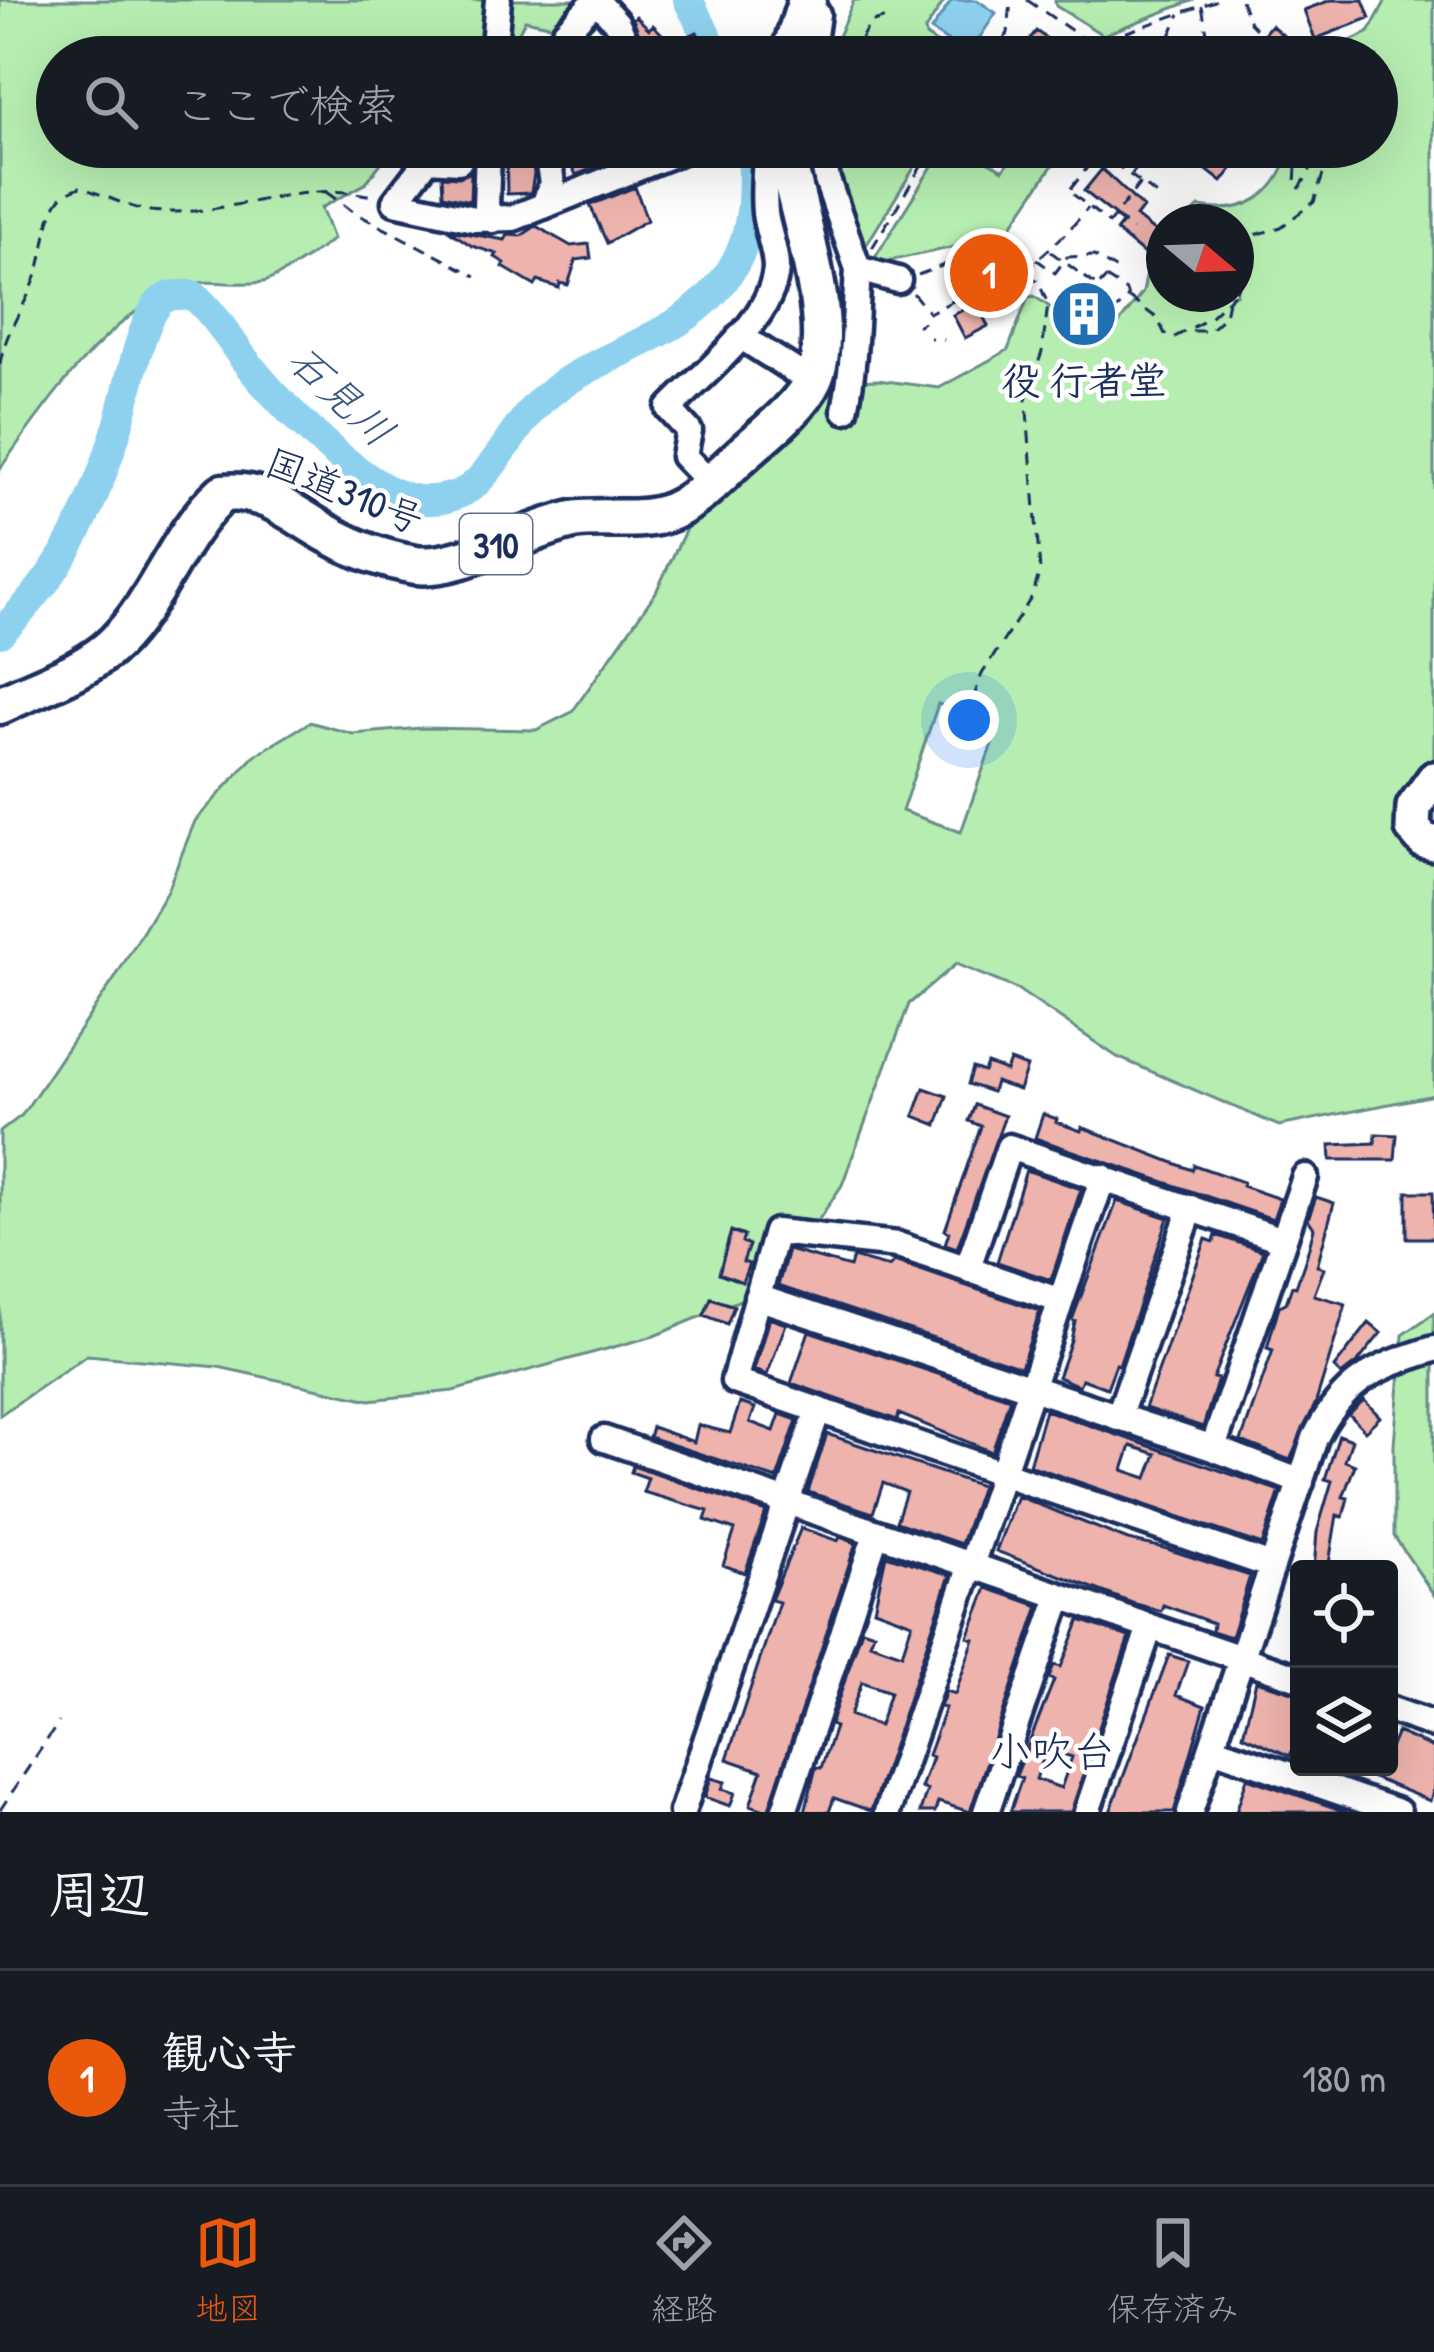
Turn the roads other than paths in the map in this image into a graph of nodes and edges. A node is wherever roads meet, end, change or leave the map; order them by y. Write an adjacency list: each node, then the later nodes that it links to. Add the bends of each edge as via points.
1 (498, 0): 4 (street)
2 (807, 0): 7 (highway)
3 (820, 0): 8 (street)
4 (495, 36)
5 (564, 36): 6 (street, via 596,0)
6 (622, 36)
7 (796, 36)
8 (814, 36)
9 (421, 168): 17 (street, via 395,202)
10 (487, 168): 17 (street, via 486,207)
11 (550, 168): 16 (street)
12 (632, 168): 16 (street)
13 (766, 168): 20 (street, via 776,271)
14 (790, 168): 21 (highway, via 816,285 821,341)
15 (825, 168): 18 (street)
16 (544, 206): 17 (street)
17 (494, 220)
18 (859, 269): 19 (street); 22 (street)
19 (898, 280)
20 (740, 336): 21 (street); 23 (street, via 669,409 689,431 684,456)
21 (812, 382): 23 (highway, 国道310号 / 310)
22 (845, 410)
23 (710, 483): 24 (highway, 国道310号 / 310, via 662,515 575,520 423,566 332,537 264,494 223,493 112,646)
24 (0, 705)
25 (1434, 779): 26 (main road, via 1414,807 1413,828)
26 (1434, 843)
27 (1102, 1177): 29 (street); 31 (street, via 1009,1147); 33 (street)
28 (1305, 1177): 30 (street)
29 (1191, 1208): 30 (street); 37 (street)
30 (1282, 1240): 39 (street)
31 (968, 1267): 32 (street, via 898,1246 776,1232); 33 (street)
32 (757, 1298): 35 (street); 36 (street, via 734,1381)
33 (1058, 1300): 35 (street)
34 (1434, 1348): 41 (street, via 1367,1375 1331,1405)
35 (1030, 1390): 37 (street); 40 (street)
36 (818, 1413): 40 (street); 42 (street)
37 (1118, 1418): 39 (street)
38 (604, 1439): 42 (street)
39 (1214, 1448): 41 (street)
40 (1001, 1475): 44 (street); 45 (street)
41 (1301, 1482): 45 (street)
42 (786, 1502): 43 (street); 53 (street)
43 (876, 1534): 44 (street); 54 (street)
44 (971, 1564): 46 (street); 55 (street)
45 (1272, 1566): 48 (street)
46 (1060, 1596): 47 (street); 56 (street)
47 (1150, 1627): 48 (street); 57 (street)
48 (1241, 1658): 49 (street); 52 (street)
49 (1290, 1675)
50 (1398, 1712): 51 (street)
51 (1434, 1725)
52 (1212, 1748): 58 (street); 59 (street)
53 (692, 1809)
54 (784, 1812)
55 (887, 1812)
56 (986, 1812)
57 (1087, 1812)
58 (1190, 1812)
59 (1398, 1812)

